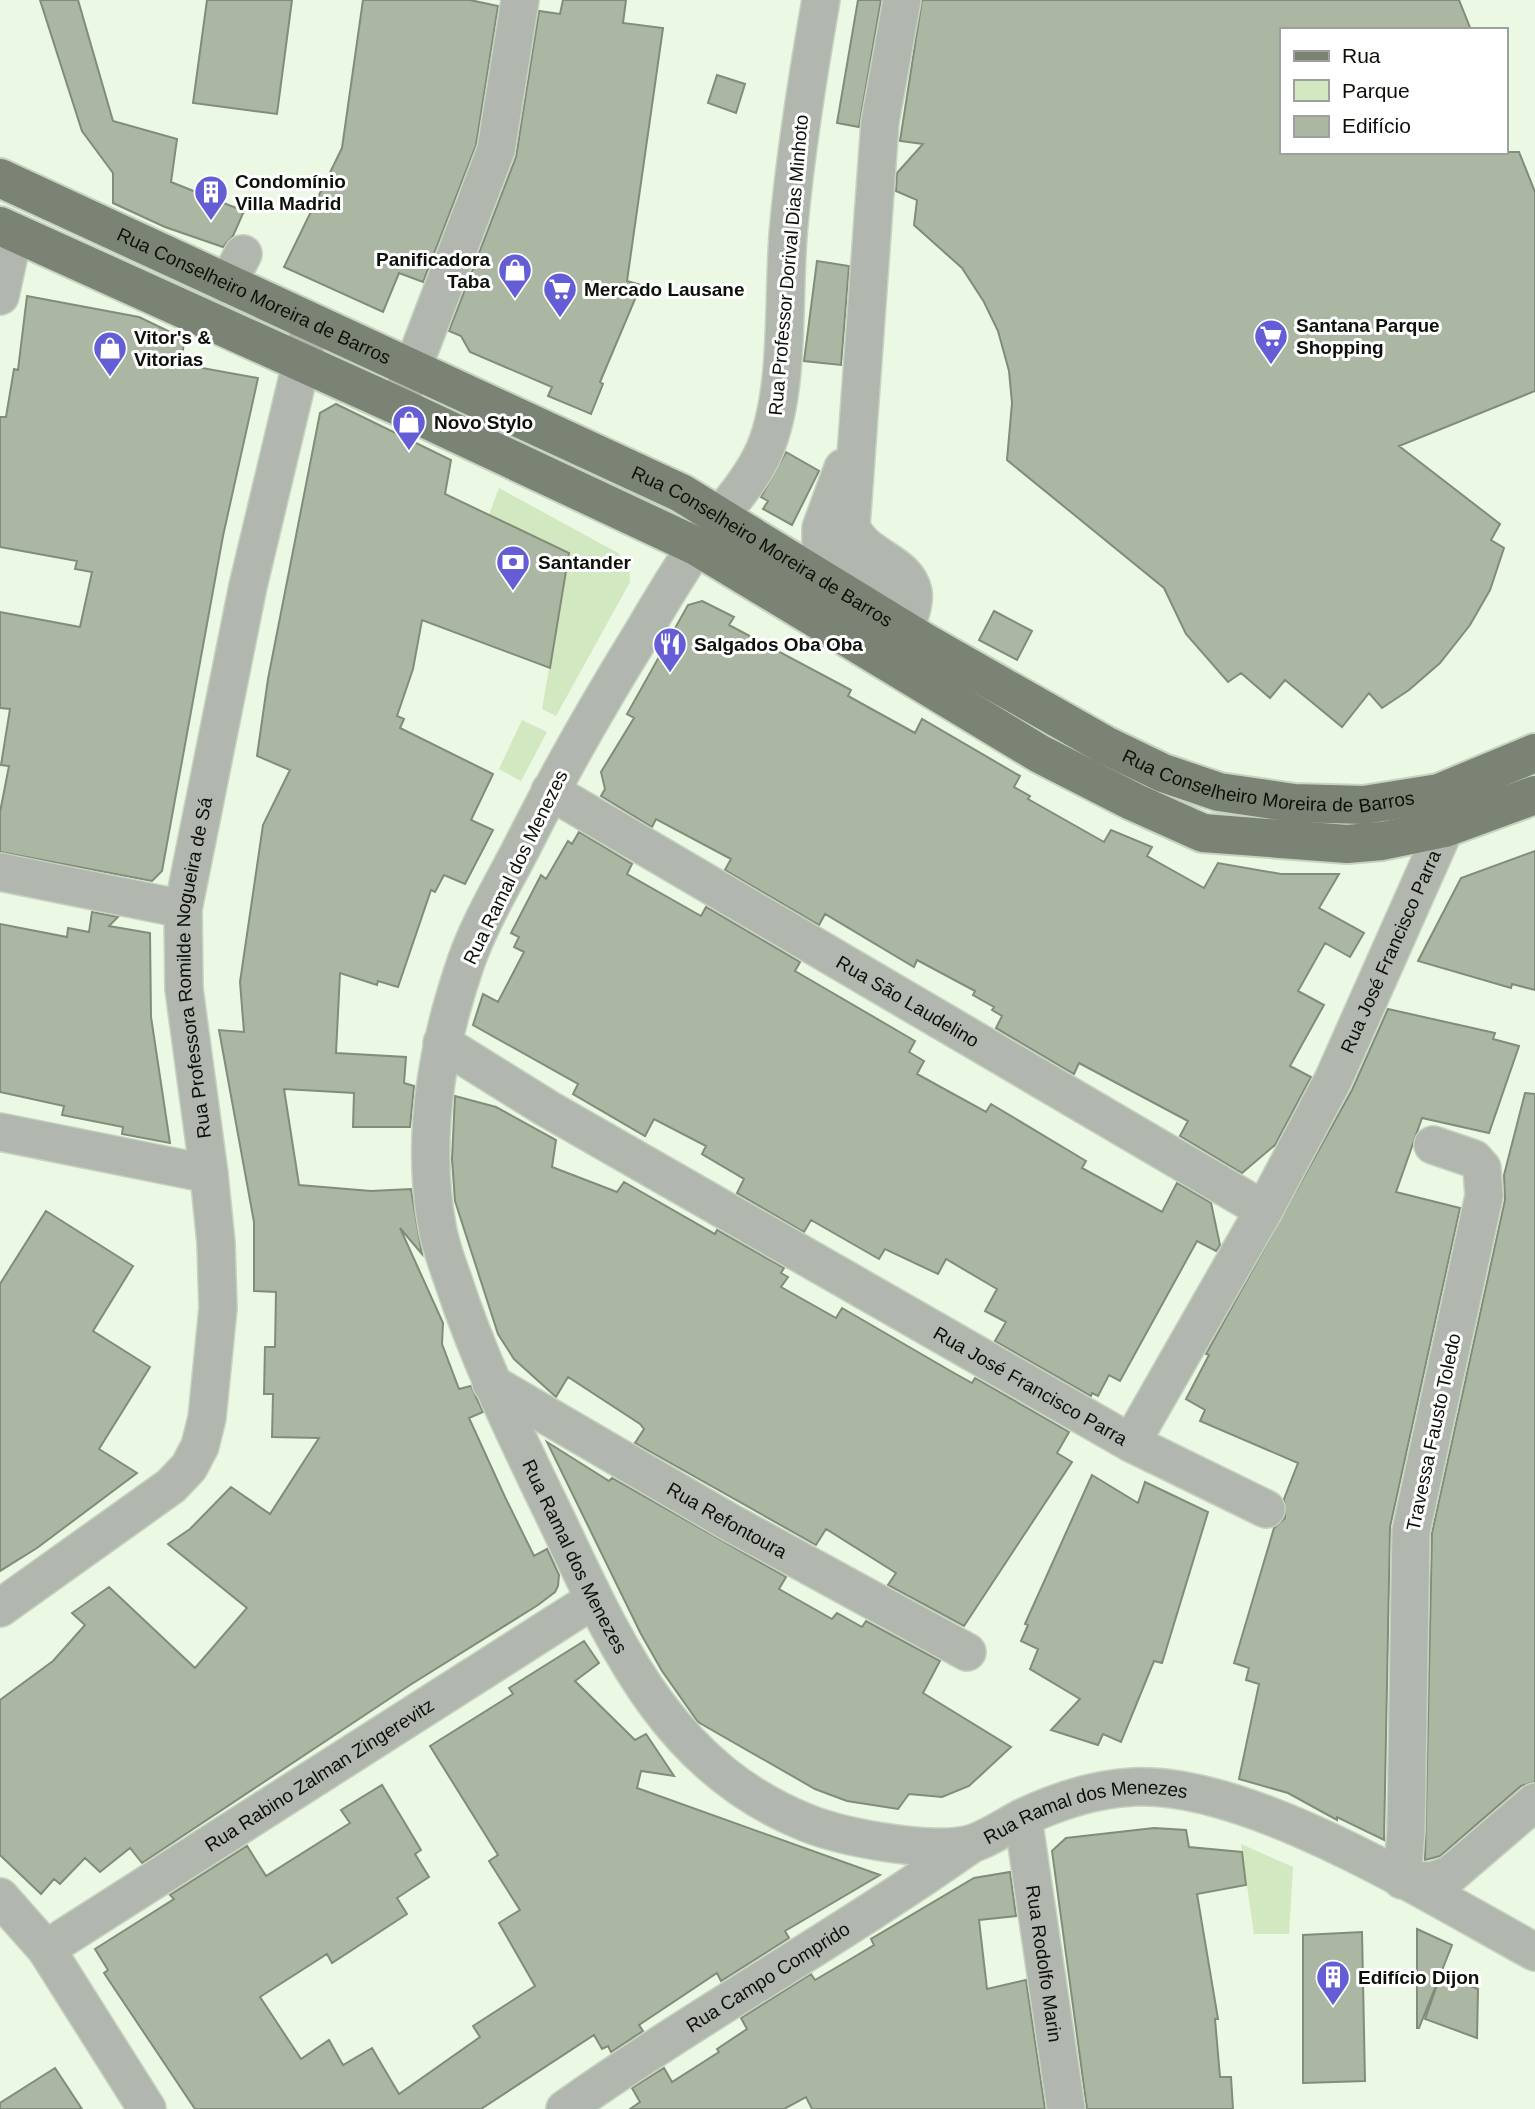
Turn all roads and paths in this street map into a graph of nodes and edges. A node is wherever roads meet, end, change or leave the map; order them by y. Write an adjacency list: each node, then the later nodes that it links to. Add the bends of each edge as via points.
1 (520, 0): 9 (street, via 496,150)
2 (821, 0): 11 (street, Rua Professor Dorival Dias Minhoto, via 790,214 772,429 762,456)
3 (902, 0): 13 (street, via 880,122 850,526 862,545 902,572 913,592)
4 (0, 178): 7 (main road, Rua Conselheiro Moreira de Barros, via 235,269)
5 (7, 229): 6 (street); 8 (main road, Rua Conselheiro Moreira de Barros)
6 (0, 296)
7 (311, 323): 8 (street, Rua Professora Romilde Nogueira de Sá); 9 (main road, Rua Conselheiro Moreira de Barros)
8 (301, 362): 10 (main road, Rua Conselheiro Moreira de Barros); 19 (street, Rua Professora Romilde Nogueira de Sá, via 248,586)
9 (413, 370): 10 (street); 11 (main road, Rua Conselheiro Moreira de Barros, via 643,475)
10 (398, 406): 12 (main road, Rua Conselheiro Moreira de Barros)
11 (720, 516): 12 (street, Rua Ramal dos Menezes); 13 (main road, Rua Conselheiro Moreira de Barros)
12 (696, 546): 15 (street, Rua Ramal dos Menezes); 17 (main road, Rua Conselheiro Moreira de Barros, via 1040,754 1203,833 1347,844)
13 (908, 618): 14 (main road, Rua Conselheiro Moreira de Barros, via 1105,744 1163,773 1219,792 1294,803 1364,805 1438,793)
14 (1535, 753)
15 (550, 791): 20 (street, Rua Ramal dos Menezes, via 468,956); 24 (street, Rua São Laudelino)
16 (1535, 795): 17 (main road, Rua Conselheiro Moreira de Barros)
17 (1445, 828): 24 (street, Rua José Francisco Parra, via 1333,1080)
18 (0, 872): 19 (street)
19 (183, 909): 23 (street, Rua Professora Romilde Nogueira de Sá, via 189,1041)
20 (442, 1043): 25 (street, Rua Ramal dos Menezes, via 431,1118 431,1182 438,1233); 26 (street, Rua José Francisco Parra, via 560,1116)
21 (0, 1132): 23 (street)
22 (1433, 1145): 34 (street, Travessa Fausto Toledo, via 1474,1159 1482,1168 1484,1196 1411,1531)
23 (209, 1174): 29 (street, Rua Professora Romilde Nogueira de Sá, via 218,1308 200,1446 171,1486)
24 (1264, 1210): 26 (street, Rua José Francisco Parra)
25 (491, 1383): 28 (street, Rua Ramal dos Menezes); 30 (street, Rua Refontoura, via 731,1523)
26 (1131, 1443): 27 (street)
27 (1266, 1509)
28 (593, 1600): 33 (street, Rua Ramal dos Menezes, via 677,1734 718,1771 762,1800 806,1822 864,1840); 36 (street, Rua Rabino Zalman Zingerevitz)
29 (0, 1608)
30 (967, 1652)
31 (1535, 1801): 34 (street, via 1451,1874 1432,1881)
32 (1023, 1818): 33 (street, Rua Ramal dos Menezes); 34 (street, Rua Ramal dos Menezes, via 1093,1792 1139,1786 1198,1795 1253,1810 1315,1836); 40 (street, Rua Rodolfo Marin)
33 (970, 1845): 38 (street, Rua Campo Comprido, via 882,1907 711,2012)
34 (1402, 1881): 37 (street, Rua Ramal dos Menezes)
35 (0, 1897): 36 (street)
36 (46, 1949): 39 (street)
37 (1535, 1952)
38 (569, 2108)
39 (148, 2109)
40 (1066, 2109)

